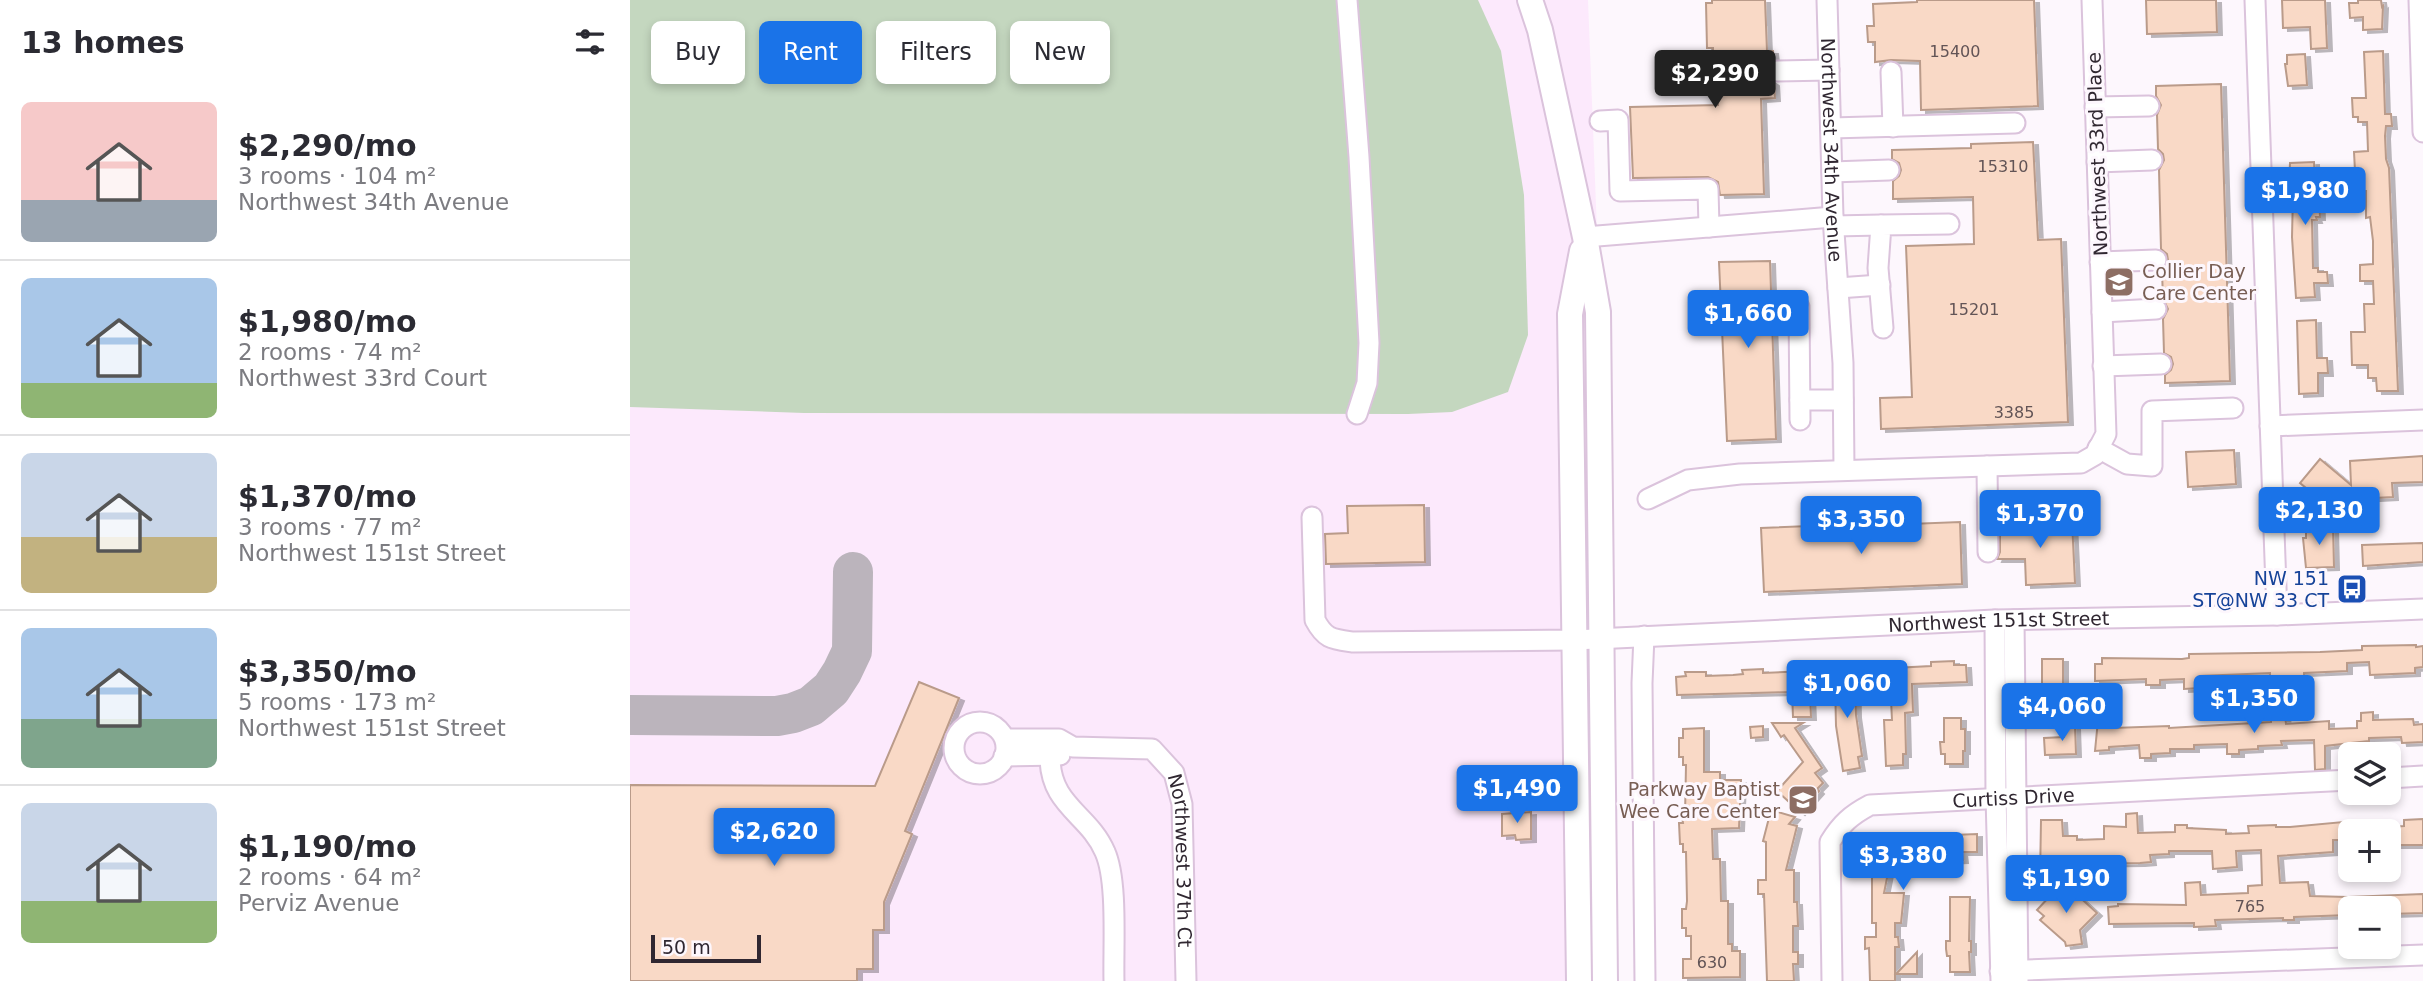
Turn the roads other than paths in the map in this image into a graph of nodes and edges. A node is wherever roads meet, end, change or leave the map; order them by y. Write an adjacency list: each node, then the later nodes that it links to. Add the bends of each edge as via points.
1 (1347, 0): 39 (street, via 1369,343 1367,383)
2 (1530, 0): 25 (main road)
3 (1827, 0): 7 (street, Northwest 34th Avenue)
4 (2092, 0): 11 (street, Northwest 33rd Place)
5 (2255, 0): 42 (street)
6 (2418, 0): 16 (street)
7 (1829, 70): 8 (street); 15 (street, Northwest 34th Avenue)
8 (1777, 71)
9 (1891, 72): 14 (street)
10 (2149, 106): 11 (street)
11 (2095, 107): 18 (street, Northwest 33rd Place)
12 (1600, 121): 24 (street, via 1618,120 1620,191 1707,190)
13 (2015, 123): 14 (street)
14 (1893, 127): 15 (street)
15 (1831, 128): 20 (street, Northwest 34th Avenue)
16 (2423, 132)
17 (2151, 160): 18 (street)
18 (2097, 162): 27 (street, Northwest 33rd Place)
19 (1889, 170): 20 (street)
20 (1832, 172): 21 (street, Northwest 34th Avenue)
21 (1834, 222): 23 (street); 24 (street); 29 (street, Northwest 34th Avenue)
22 (1949, 224): 23 (street)
23 (1881, 225): 28 (street)
24 (1709, 227): 25 (street)
25 (1585, 237): 53 (main road, via 1598,312); 54 (main road, via 1570,314)
26 (2156, 260): 27 (street)
27 (2100, 262): 32 (street, Northwest 33rd Place)
28 (1880, 285): 29 (street); 33 (street)
29 (1838, 288): 37 (street, Northwest 34th Avenue)
30 (1800, 307): 36 (street)
31 (2156, 309): 32 (street)
32 (2102, 312): 35 (street, Northwest 33rd Place)
33 (1883, 328)
34 (2161, 364): 35 (street)
35 (2103, 366): 43 (street, Northwest 33rd Place)
36 (1800, 400): 37 (street); 40 (street)
37 (1843, 400): 45 (street, Northwest 34th Avenue)
38 (2233, 408): 43 (street, via 2152,411 2152,466 2127,464)
39 (1357, 414)
40 (1798, 420)
41 (2423, 420): 42 (street)
42 (2270, 426): 50 (street)
43 (2102, 441): 44 (street, via 2095,455 2081,463)
44 (1987, 466): 45 (street); 48 (street)
45 (1844, 470): 46 (street, via 1688,480)
46 (1647, 499)
47 (1312, 516): 54 (street, Northwest 151st Street, via 1313,611 1322,633 1332,639)
48 (1988, 552)
49 (2423, 609): 50 (street, Northwest 151st Street)
50 (2277, 615): 51 (street, Northwest 151st Street)
51 (2004, 620): 52 (street, Northwest 151st Street); 60 (street); 61 (street)
52 (1644, 636): 53 (street, Northwest 151st Street); 68 (street)
53 (1600, 638): 54 (street, Northwest 151st Street); 67 (main road)
54 (1574, 640): 66 (main road)
55 (1073, 747): 56 (street); 56 (street, via 1059,740 1004,748); 65 (street, Northwest 37th Ct, via 1152,749 1174,773 1182,804)
56 (1050, 757): 64 (street, via 1058,793 1099,841 1108,861)
57 (2423, 776): 58 (street)
58 (2401, 777)
59 (2338, 781): 60 (street, Curtiss Drive)
60 (2016, 796): 61 (street, Curtiss Drive); 63 (street)
61 (1996, 797): 63 (street); 69 (street, Curtiss Drive, via 1870,805 1839,827 1830,842)
62 (2423, 955): 63 (street)
63 (2009, 976)
64 (1114, 981)
65 (1186, 981)
66 (1579, 981)
67 (1605, 981)
68 (1645, 981)
69 (1832, 981)

